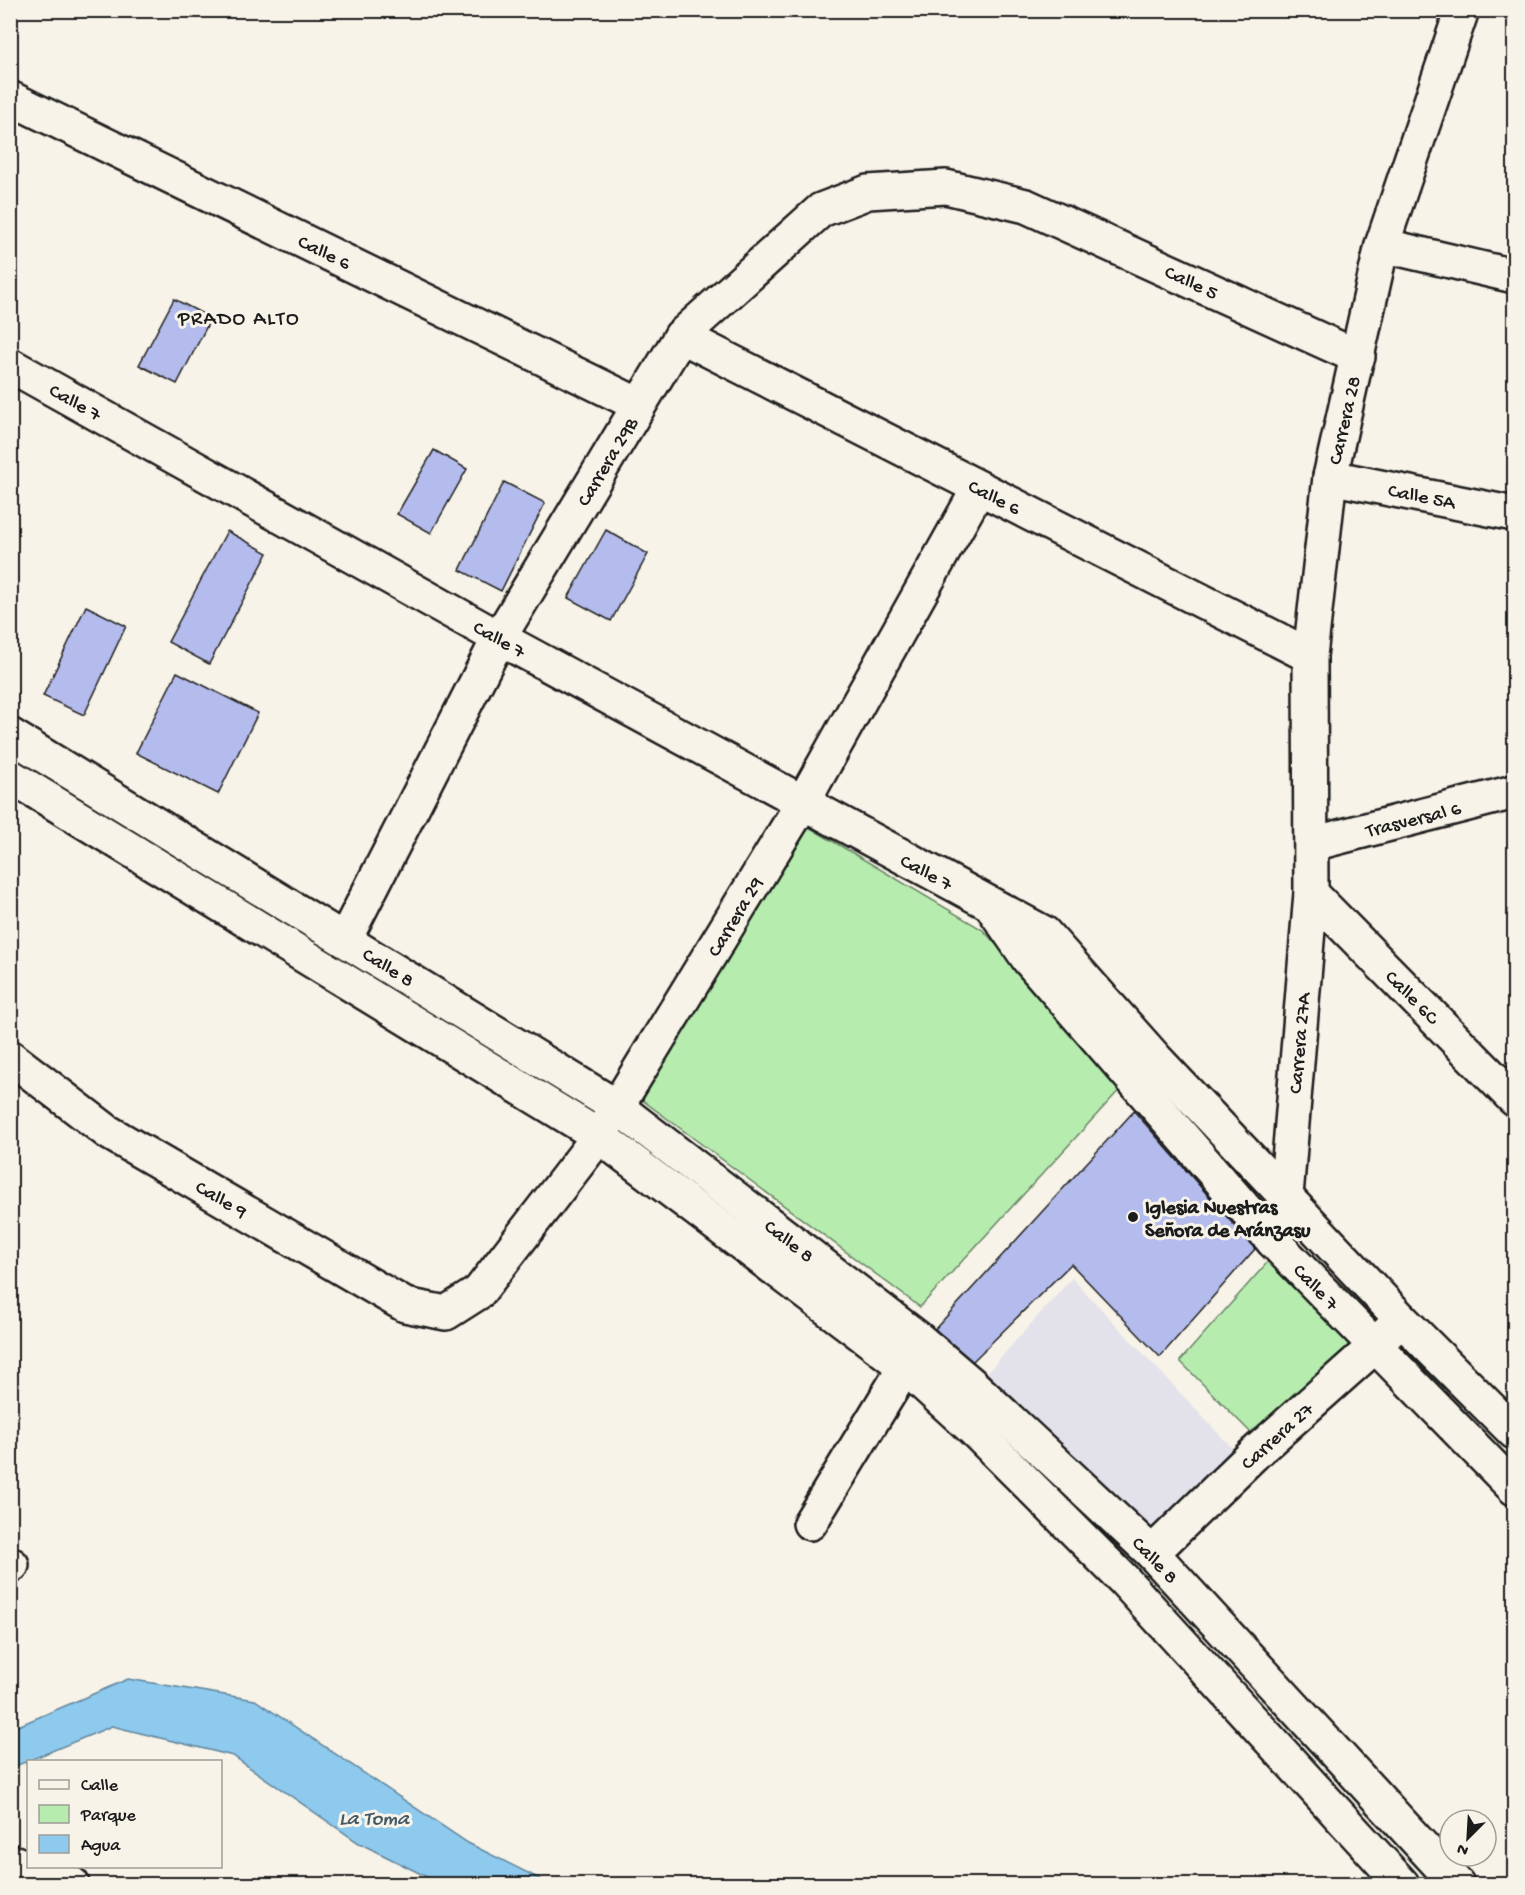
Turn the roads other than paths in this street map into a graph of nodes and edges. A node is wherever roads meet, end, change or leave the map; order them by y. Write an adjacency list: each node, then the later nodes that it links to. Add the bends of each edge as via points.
1 (1462, 10): 4 (street, Carrera 28)
2 (10, 98): 9 (street, Calle 6)
3 (1026, 206): 6 (street, Carrera 29B, via 946,187 868,192 822,210); 7 (street, Calle 5)
4 (1382, 245): 5 (street); 7 (street, Carrera 28)
5 (1515, 276)
6 (681, 336): 9 (street, Carrera 29B); 11 (street, Calle 6)
7 (1358, 357): 10 (street, Carrera 28)
8 (10, 365): 13 (street, Calle 7)
9 (639, 405): 13 (street, Carrera 29B)
10 (1330, 477): 12 (street, Calle 5A); 14 (street, Carrera 28)
11 (979, 488): 14 (street, Calle 6); 18 (street, Carrera 29)
12 (1515, 514)
13 (499, 638): 18 (street, Calle 7); 22 (street, Carrera 29B)
14 (1310, 656): 19 (street, Carrera 28)
15 (10, 735): 22 (street, Calle 8)
16 (10, 776): 26 (street, Calle 8)
17 (1515, 792): 19 (street, Trasversal 6)
18 (802, 804): 21 (street, Calle 7); 25 (street, Carrera 29)
19 (1312, 844): 20 (street, Carrera 27A)
20 (1311, 893): 24 (street, Calle 6C); 27 (street, Carrera 27A)
21 (993, 907): 27 (street, Calle 7, via 1044,933); 28 (street, Calle 7, via 1029,960)
22 (345, 939): 25 (street, Calle 8)
23 (10, 1057): 29 (street, Calle 9, via 108,1132 405,1305)
24 (1515, 1099)
25 (617, 1107): 26 (street, Carrera 29); 36 (street, Calle 8, via 915,1336)
26 (599, 1136): 29 (street, Carrera 29, via 479,1292); 32 (street, Calle 8)
27 (1286, 1196): 28 (street, Carrera 27A); 30 (street, Calle 7)
28 (1274, 1241): 31 (street, Calle 7)
29 (446, 1313)
30 (1401, 1319): 31 (street, Carrera 27); 33 (street, Calle 7)
31 (1375, 1346): 34 (street, Calle 7); 36 (street, Carrera 27, via 1255,1453)
32 (905, 1367): 35 (street); 41 (street, Calle 8, via 974,1430 1123,1580)
33 (1515, 1432)
34 (1515, 1488)
35 (810, 1523)
36 (1152, 1553): 42 (street, Calle 8)
37 (10, 1861): 38 (street)
38 (27, 1867)
39 (29, 1868): 40 (street)
40 (72, 1884)
41 (1402, 1884)
42 (1457, 1884)

